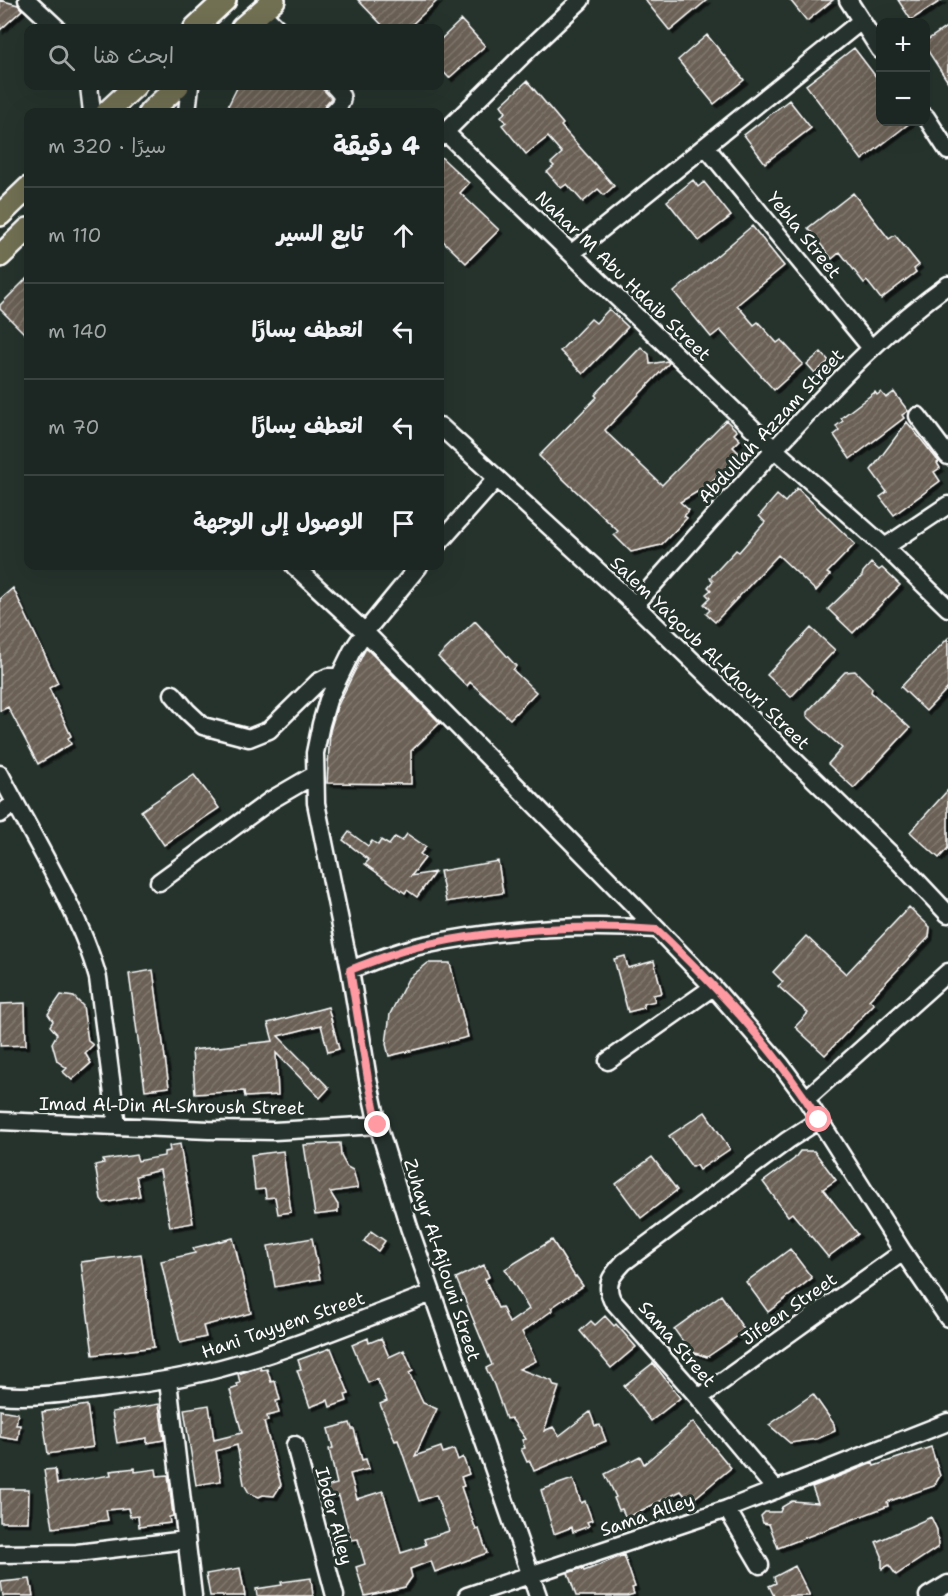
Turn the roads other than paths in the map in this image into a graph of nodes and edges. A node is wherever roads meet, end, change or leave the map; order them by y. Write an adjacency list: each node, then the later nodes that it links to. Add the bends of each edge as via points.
1 (27, 0): 7 (street)
2 (225, 0): 8 (main road)
3 (581, 0): 23 (street)
4 (848, 0): 6 (street)
5 (268, 6): 9 (main road); 10 (street)
6 (861, 21): 11 (street); 25 (street)
7 (53, 24)
8 (199, 24)
9 (247, 24)
10 (275, 24)
11 (876, 44)
12 (89, 90): 17 (street)
13 (131, 90): 18 (main road)
14 (174, 90): 19 (main road)
15 (190, 90): 20 (street)
16 (338, 90): 21 (street, via 342,98)
17 (92, 108)
18 (111, 108)
19 (154, 108)
20 (187, 108)
21 (337, 108)
22 (930, 123): 26 (street)
23 (444, 133)
24 (444, 137): 30 (street, Nahar M Abu Hdaib Street)
25 (706, 147): 30 (street); 33 (street, Yebla Street)
26 (948, 151)
27 (24, 192): 28 (main road)
28 (0, 215)
29 (24, 233): 31 (main road)
30 (572, 253): 36 (street, Nahar M Abu Hdaib Street)
31 (0, 256)
32 (948, 285): 33 (street, Abdullah Azzam Street)
33 (871, 348): 36 (street, Abdullah Azzam Street)
34 (918, 416): 37 (street)
35 (444, 430): 38 (street, Salem Ya'qoub Al-Khouri Street)
36 (774, 449): 41 (street, Nahar M Abu Hdaib Street); 44 (street, Abdullah Azzam Street)
37 (948, 456)
38 (496, 479): 40 (street); 44 (street, Salem Ya'qoub Al-Khouri Street)
39 (948, 505): 41 (street)
40 (444, 538)
41 (885, 547): 45 (street, Nahar M Abu Hdaib Street)
42 (298, 570): 46 (street)
43 (416, 570): 46 (street, Zuhayr Al-Ajlouni Street)
44 (635, 606): 54 (street, Salem Ya'qoub Al-Khouri Street)
45 (948, 608)
46 (365, 632): 47 (street, Zuhayr Al-Ajlouni Street); 55 (street)
47 (338, 677): 48 (street, via 318,682 269,730 249,738 203,726); 50 (street, Zuhayr Al-Ajlouni Street, via 321,724)
48 (173, 694)
49 (0, 774): 51 (street)
50 (314, 775): 53 (street, via 271,800); 56 (street, Zuhayr Al-Ajlouni Street, via 320,827)
51 (15, 803): 52 (street); 64 (street, via 92,958)
52 (0, 814)
53 (159, 882)
54 (948, 914)
55 (657, 930): 56 (street, via 610,926 557,928 473,937 422,945); 58 (street)
56 (350, 970): 63 (street, Zuhayr Al-Ajlouni Street)
57 (948, 972): 60 (street)
58 (713, 987): 59 (street); 60 (street)
59 (608, 1061)
60 (806, 1099): 61 (street)
61 (819, 1120): 65 (street); 70 (street, Sama Street, via 624,1262 608,1284 612,1300)
62 (0, 1121): 64 (street, Imad Al-Din Al-Shroush Street)
63 (378, 1125): 64 (street, Imad Al-Din Al-Shroush Street, via 274,1131); 66 (street, Zuhayr Al-Ajlouni Street)
64 (117, 1126)
65 (903, 1252): 67 (street); 70 (street, Jifeen Street)
66 (432, 1293): 68 (street, Hani Tayyem Street, via 267,1354); 78 (street, Zuhayr Al-Ajlouni Street)
67 (948, 1318)
68 (168, 1381): 69 (street, Hani Tayyem Street, via 52,1394); 75 (street)
69 (0, 1395)
70 (699, 1398): 73 (street, Sama Street)
71 (948, 1422): 73 (street)
72 (295, 1445): 81 (street, Ibder Alley)
73 (776, 1490): 74 (street, Sama Alley)
74 (727, 1509): 77 (street); 78 (street, Sama Alley)
75 (186, 1540): 76 (street, via 77,1553); 80 (street)
76 (0, 1554)
77 (760, 1565)
78 (530, 1575): 82 (street, Sama Alley); 83 (street, Zuhayr Al-Ajlouni Street)
79 (948, 1584): 84 (street)
80 (193, 1596)
81 (335, 1596)
82 (467, 1596)
83 (538, 1596)
84 (928, 1596)

